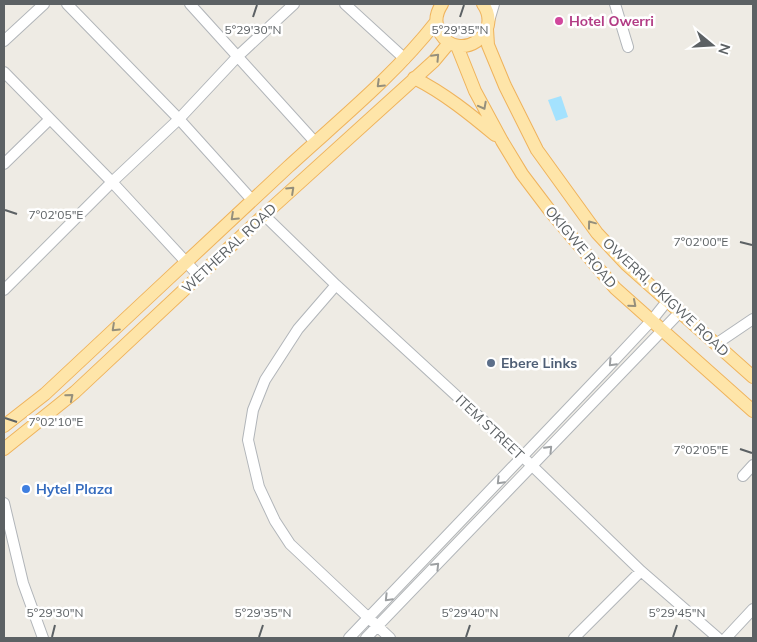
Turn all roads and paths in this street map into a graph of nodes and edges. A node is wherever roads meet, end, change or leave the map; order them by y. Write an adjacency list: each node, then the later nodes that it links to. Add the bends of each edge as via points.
1 (44, 4): 11 (street)
2 (67, 4): 18 (street)
3 (190, 4): 14 (street)
4 (294, 4): 14 (street)
5 (345, 4): 15 (street)
6 (482, 4): 10 (main road, OWERRI, OKIGWE ROAD, via 487,9)
7 (494, 4): 10 (street)
8 (616, 4): 13 (street)
9 (438, 10): 12 (main road, OKIGWE ROAD, via 438,30); 15 (main road, WETHERAL ROAD)
10 (488, 25): 12 (main road, via 474,44); 30 (main road, OWERRI, OKIGWE ROAD, one-way to 10, via 626,264 597,232 537,150 488,45)
11 (4, 41)
12 (453, 44): 17 (main road, WETHERAL ROAD, one-way to 12); 20 (main road, OKIGWE ROAD, one-way to 20)
13 (628, 46)
14 (238, 56): 18 (street); 21 (street)
15 (405, 59): 21 (main road, WETHERAL ROAD, one-way to 21)
16 (4, 72): 19 (street)
17 (414, 78): 20 (main road, via 464,109); 25 (main road, WETHERAL ROAD, one-way to 17)
18 (178, 119): 23 (street); 24 (street)
19 (50, 120): 22 (street); 23 (street)
20 (502, 140): 33 (main road, OKIGWE ROAD, one-way to 33, via 522,174 576,244 615,288)
21 (315, 142): 24 (main road, WETHERAL ROAD)
22 (4, 164)
23 (112, 182): 26 (street); 29 (street)
24 (252, 200): 26 (main road, WETHERAL ROAD, one-way to 26)
25 (264, 215): 27 (main road, WETHERAL ROAD); 28 (street, ITEM STREET)
26 (186, 263): 27 (street); 38 (main road, WETHERAL ROAD, one-way to 38, via 45,394)
27 (199, 276): 39 (main road, WETHERAL ROAD, one-way to 27, via 75,392)
28 (336, 285): 40 (street, ITEM STREET); 47 (street, via 298,329 265,380 253,410 248,440 259,487 290,544)
29 (4, 290)
30 (668, 300): 31 (main road, OWERRI, OKIGWE ROAD); 33 (street)
31 (680, 312): 34 (street); 35 (main road, OWERRI, OKIGWE ROAD)
32 (753, 319): 35 (street)
33 (652, 320): 34 (main road, OKIGWE ROAD); 40 (street, one-way to 40)
34 (662, 330): 37 (main road, OKIGWE ROAD); 42 (street, one-way to 34)
35 (716, 344): 36 (main road, OWERRI, OKIGWE ROAD)
36 (753, 377)
37 (753, 411)
38 (4, 426)
39 (4, 449)
40 (523, 457): 42 (street, ITEM STREET); 47 (street, one-way to 47)
41 (753, 465): 43 (street)
42 (532, 466): 45 (street, ITEM STREET); 48 (street, one-way to 42)
43 (743, 476)
44 (4, 503): 49 (street, via 23,583)
45 (640, 571): 53 (street); 54 (street, ITEM STREET)
46 (753, 609): 55 (street)
47 (368, 619): 48 (street); 50 (street)
48 (377, 627): 51 (street); 52 (street)
49 (43, 638)
50 (349, 638)
51 (366, 638)
52 (390, 638)
53 (574, 638)
54 (718, 638)
55 (726, 638)

